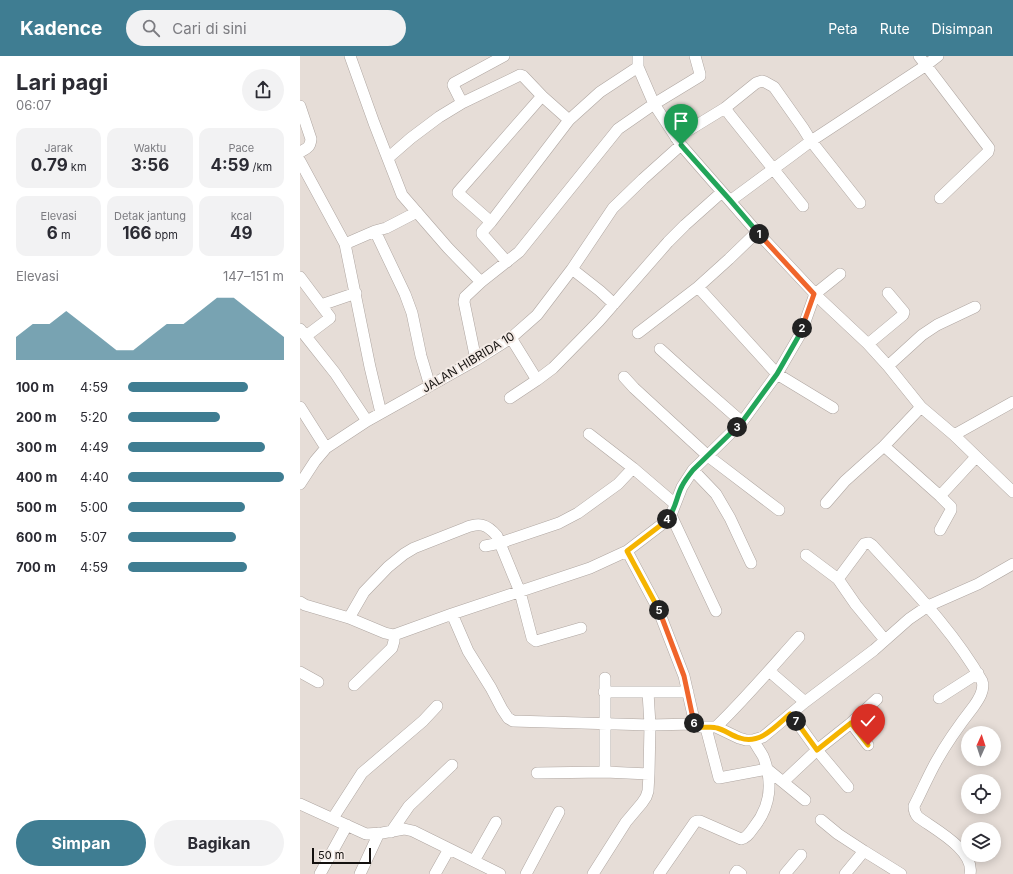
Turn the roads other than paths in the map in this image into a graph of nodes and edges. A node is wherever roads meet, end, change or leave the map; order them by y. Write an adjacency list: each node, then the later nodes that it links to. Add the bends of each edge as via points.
1 (350, 56): 17 (street)
2 (504, 56): 9 (street, via 454,83)
3 (695, 56): 10 (street, via 700,76)
4 (918, 56): 7 (street)
5 (938, 56): 7 (street)
6 (638, 62): 10 (street); 13 (street)
7 (925, 66): 14 (street); 21 (street, via 989,148 988,152)
8 (542, 96): 9 (street, via 520,75); 13 (street); 26 (street, via 458,192)
9 (462, 103): 17 (street, via 433,121)
10 (654, 104): 15 (street); 30 (street, via 618,129 519,252)
11 (300, 106): 16 (street, via 311,139 308,147)
12 (725, 108): 14 (street, JALAN HIBRIDA 10, via 756,83 765,82 778,92); 15 (street, JALAN HIBRIDA 10); 19 (street)
13 (569, 120): 26 (street)
14 (811, 141): 19 (street); 23 (street, JALAN HIBRIDA 10)
15 (678, 142): 20 (street); 31 (street, JALAN HIBRIDA 10, via 614,208)
16 (300, 152)
17 (388, 158): 25 (street, via 402,195)
18 (300, 161): 29 (street)
19 (773, 170): 22 (street); 24 (street)
20 (722, 192): 22 (street); 39 (street, via 668,242)
21 (940, 198)
22 (730, 200): 28 (street)
23 (860, 203)
24 (803, 206)
25 (417, 212): 27 (street); 34 (street)
26 (491, 222): 30 (street, via 482,234)
27 (375, 231): 29 (street); 52 (street, via 412,313)
28 (757, 232): 35 (street); 38 (street)
29 (345, 244): 36 (street)
30 (507, 262): 34 (street)
31 (572, 269): 39 (street); 44 (street, JALAN HIBRIDA 10, via 537,315)
32 (840, 274): 38 (street)
33 (300, 277): 40 (street)
34 (481, 282): 47 (street, via 465,297 464,302)
35 (698, 287): 43 (street); 49 (street)
36 (356, 293): 40 (street); 58 (street)
37 (888, 293): 45 (street, via 904,314)
38 (814, 294): 45 (street); 49 (street, via 801,332)
39 (614, 304): 51 (street, via 553,368)
40 (321, 305): 42 (street, via 330,318)
41 (976, 307): 48 (street, via 922,335)
42 (303, 332): 59 (street, via 335,373)
43 (638, 333)
44 (511, 338): 47 (street, JALAN HIBRIDA 10); 51 (street)
45 (868, 344): 48 (street)
46 (660, 349): 60 (street)
47 (476, 360): 52 (street, JALAN HIBRIDA 10)
48 (888, 366): 56 (street)
49 (777, 374): 57 (street); 60 (street)
50 (624, 377): 65 (street)
51 (537, 380): 53 (street)
52 (430, 386): 58 (street, JALAN HIBRIDA 10)
53 (510, 398)
54 (1013, 402): 62 (street)
55 (300, 407): 64 (street)
56 (921, 407): 62 (street); 63 (street)
57 (833, 408)
58 (381, 413): 59 (street, JALAN HIBRIDA 10)
59 (367, 421): 64 (street, JALAN HIBRIDA 10)
60 (742, 422): 65 (street)
61 (590, 434): 67 (street)
62 (954, 435): 66 (street)
63 (884, 446): 71 (street); 72 (street, via 845,481)
64 (326, 448): 69 (street, JALAN HIBRIDA 10)
65 (708, 456): 68 (street); 74 (street)
66 (976, 456): 70 (street); 71 (street)
67 (633, 468): 73 (street); 77 (street, via 618,484 566,520)
68 (693, 470): 73 (street); 81 (street, via 716,494)
69 (300, 484)
70 (1013, 492)
71 (940, 496): 76 (street, via 952,509)
72 (826, 503)
73 (675, 504): 75 (street)
74 (779, 510)
75 (671, 515): 79 (street); 87 (street)
76 (940, 530)
77 (500, 544): 78 (street); 84 (street); 89 (street, via 493,531 480,524 414,548 388,567 364,592)
78 (485, 546)
79 (627, 551): 84 (street, via 590,568); 102 (street, via 658,609)
80 (806, 555): 83 (street)
81 (751, 563)
82 (1013, 564): 86 (street, via 978,584)
83 (838, 579): 86 (street, via 864,544 869,543); 93 (street)
84 (520, 592): 88 (street); 90 (street, via 533,639)
85 (300, 602): 89 (street)
86 (928, 606): 93 (street); 96 (street)
87 (716, 611)
88 (452, 614): 91 (street); 108 (street, via 468,651 510,720)
89 (349, 618): 91 (street)
90 (581, 628)
91 (394, 635): 99 (street, via 392,648)
92 (799, 636): 94 (street)
93 (885, 640): 105 (street)
94 (769, 671): 105 (street); 112 (street, via 730,713)
95 (300, 672): 98 (street)
96 (978, 673): 103 (street); 148 (street, via 983,684 978,700 951,736 914,806 918,817 960,848 970,863)
97 (604, 678): 100 (street)
98 (318, 682)
99 (354, 685)
100 (604, 692): 101 (street); 108 (street)
101 (648, 692): 102 (street); 110 (street)
102 (688, 692): 111 (street)
103 (939, 698)
104 (877, 699): 109 (street)
105 (805, 702): 107 (street)
106 (437, 706): 126 (street, via 362,773)
107 (790, 714): 113 (street, via 763,737); 115 (street)
108 (604, 723): 110 (street); 118 (street)
109 (851, 723): 114 (street); 115 (street)
110 (650, 724): 111 (street); 120 (street)
111 (695, 724): 112 (street)
112 (711, 728): 113 (street); 117 (street, via 719,778)
113 (753, 740): 117 (street)
114 (868, 745)
115 (817, 750): 121 (street); 122 (street)
116 (452, 765): 130 (street, via 409,806)
117 (767, 769): 121 (street); 142 (street, via 769,793 765,808 746,838 738,839 697,821)
118 (605, 772): 119 (street); 120 (street)
119 (537, 773)
120 (649, 774): 141 (street, via 646,797 626,822)
121 (783, 782): 123 (street)
122 (848, 787)
123 (805, 800)
124 (300, 804): 126 (street)
125 (559, 812): 140 (street)
126 (333, 818): 129 (street)
127 (821, 820): 134 (street)
128 (496, 822): 135 (street)
129 (347, 825): 131 (street, via 366,834); 136 (street)
130 (391, 832): 131 (street); 132 (street, via 413,831)
131 (379, 833): 137 (street)
132 (449, 849): 135 (street); 138 (street)
133 (800, 855): 145 (street)
134 (860, 856): 146 (street); 147 (street)
135 (474, 861): 139 (street)
136 (320, 874)
137 (360, 874)
138 (435, 874)
139 (499, 874)
140 (526, 874)
141 (593, 874)
142 (660, 874)
143 (735, 874): 144 (street, via 737,871)
144 (741, 874)
145 (786, 874)
146 (845, 874)
147 (901, 874)
148 (970, 874)

